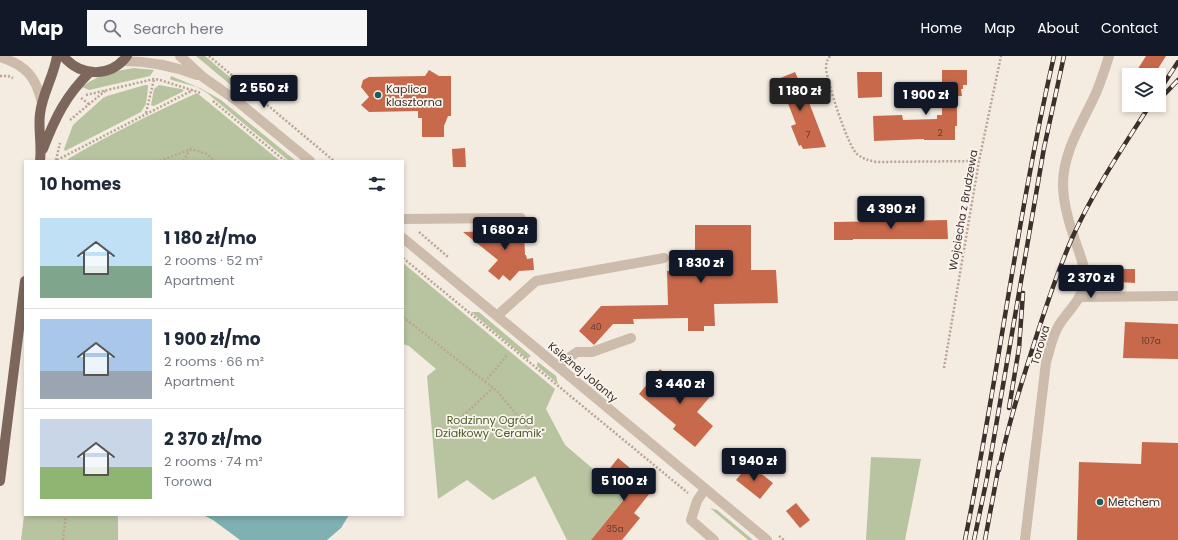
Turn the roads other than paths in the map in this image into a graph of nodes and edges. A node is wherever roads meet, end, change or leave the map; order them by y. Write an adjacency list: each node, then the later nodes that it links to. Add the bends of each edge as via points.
1 (57, 56): 9 (main road)
2 (63, 56): 7 (main road, via 71,64)
3 (180, 56): 8 (street)
4 (1108, 56): 18 (street, Torowa, via 1098,88 1069,150 1063,174 1068,217 1085,272 1083,289)
5 (0, 57): 9 (street, via 31,75)
6 (125, 59): 7 (main road, via 108,70); 8 (street, via 182,69)
7 (90, 72): 10 (main road, via 61,108)
8 (203, 77): 11 (street, via 237,101)
9 (42, 102): 10 (main road)
10 (41, 157)
11 (309, 160)
12 (521, 218): 13 (street)
13 (404, 219)
14 (404, 239): 19 (street, Księżnej Jolanty)
15 (664, 258): 19 (street, via 536,281)
16 (24, 289): 22 (main road)
17 (1178, 296): 18 (street)
18 (1079, 297): 26 (street, Torowa, via 1058,326 1046,362)
19 (497, 316): 21 (street, Księżnej Jolanty)
20 (631, 338): 21 (street, via 592,352 577,352)
21 (557, 366): 23 (street, Księżnej Jolanty)
22 (0, 481)
23 (704, 489): 24 (street, via 691,520); 25 (street, Księżnej Jolanty)
24 (714, 540)
25 (766, 540)
26 (1025, 540)

